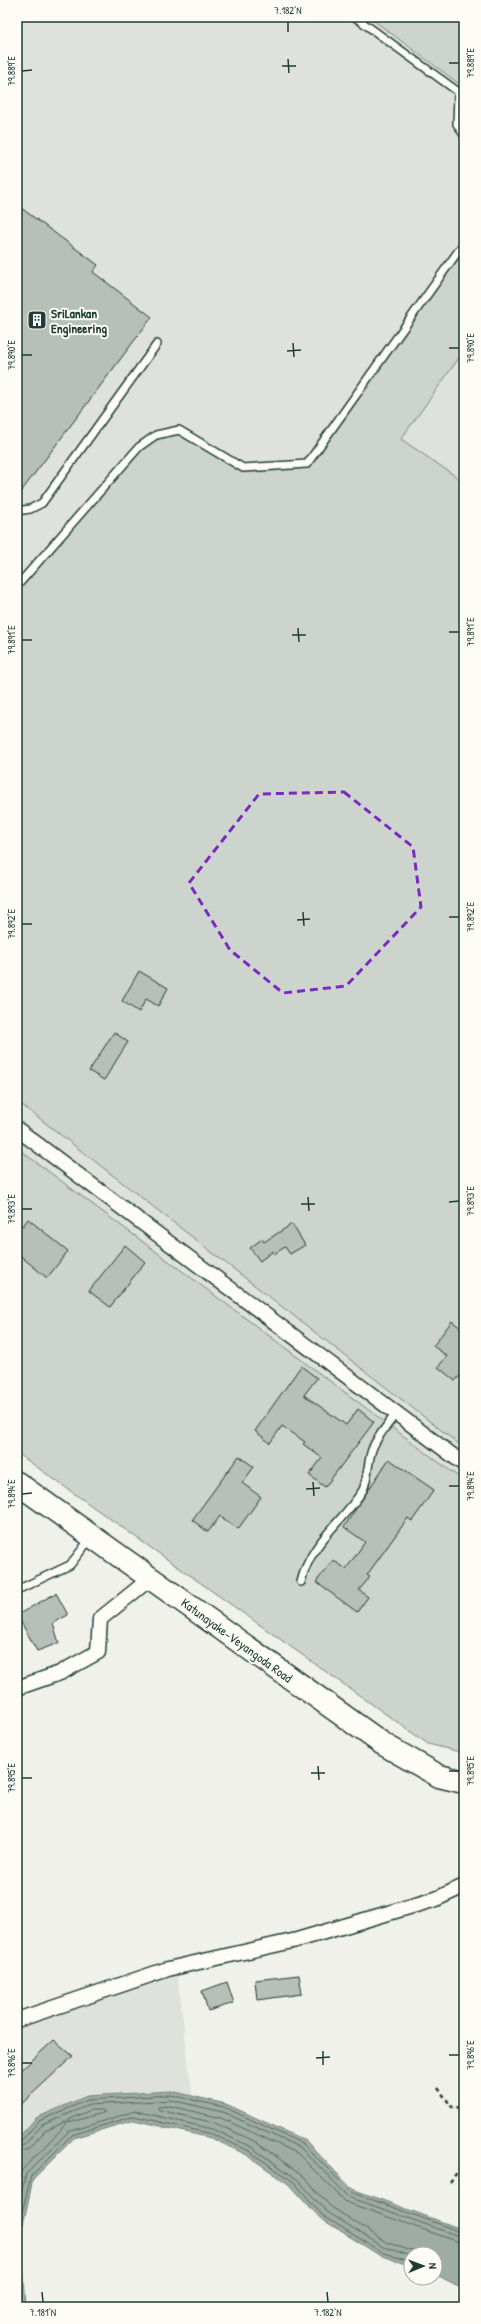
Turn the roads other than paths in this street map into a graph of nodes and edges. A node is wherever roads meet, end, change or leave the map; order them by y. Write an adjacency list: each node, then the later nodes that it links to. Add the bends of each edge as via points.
1 (355, 17): 2 (lane)
2 (461, 95): 3 (lane, via 458,124)
3 (464, 135)
4 (464, 243): 7 (lane, via 307,464 243,468 179,430 156,435 139,447)
5 (157, 344): 6 (lane, via 42,503 30,509)
6 (17, 511)
7 (17, 586)
8 (17, 1130): 9 (street)
9 (396, 1413): 10 (street); 14 (lane, via 373,1447 363,1490 316,1548 306,1564)
10 (464, 1464)
11 (17, 1483): 12 (main road, Katunayake-Veyangoda Road)
12 (92, 1536): 13 (main road, Katunayake-Veyangoda Road); 15 (lane, via 70,1565)
13 (151, 1578): 16 (street, via 100,1619 98,1652 60,1673); 17 (main road, Katunayake-Veyangoda Road, via 383,1744 439,1776)
14 (301, 1582)
15 (17, 1590)
16 (17, 1688)
17 (464, 1782)
18 (464, 1886): 19 (street, via 436,1899 297,1940 168,1970)
19 (17, 2020)

